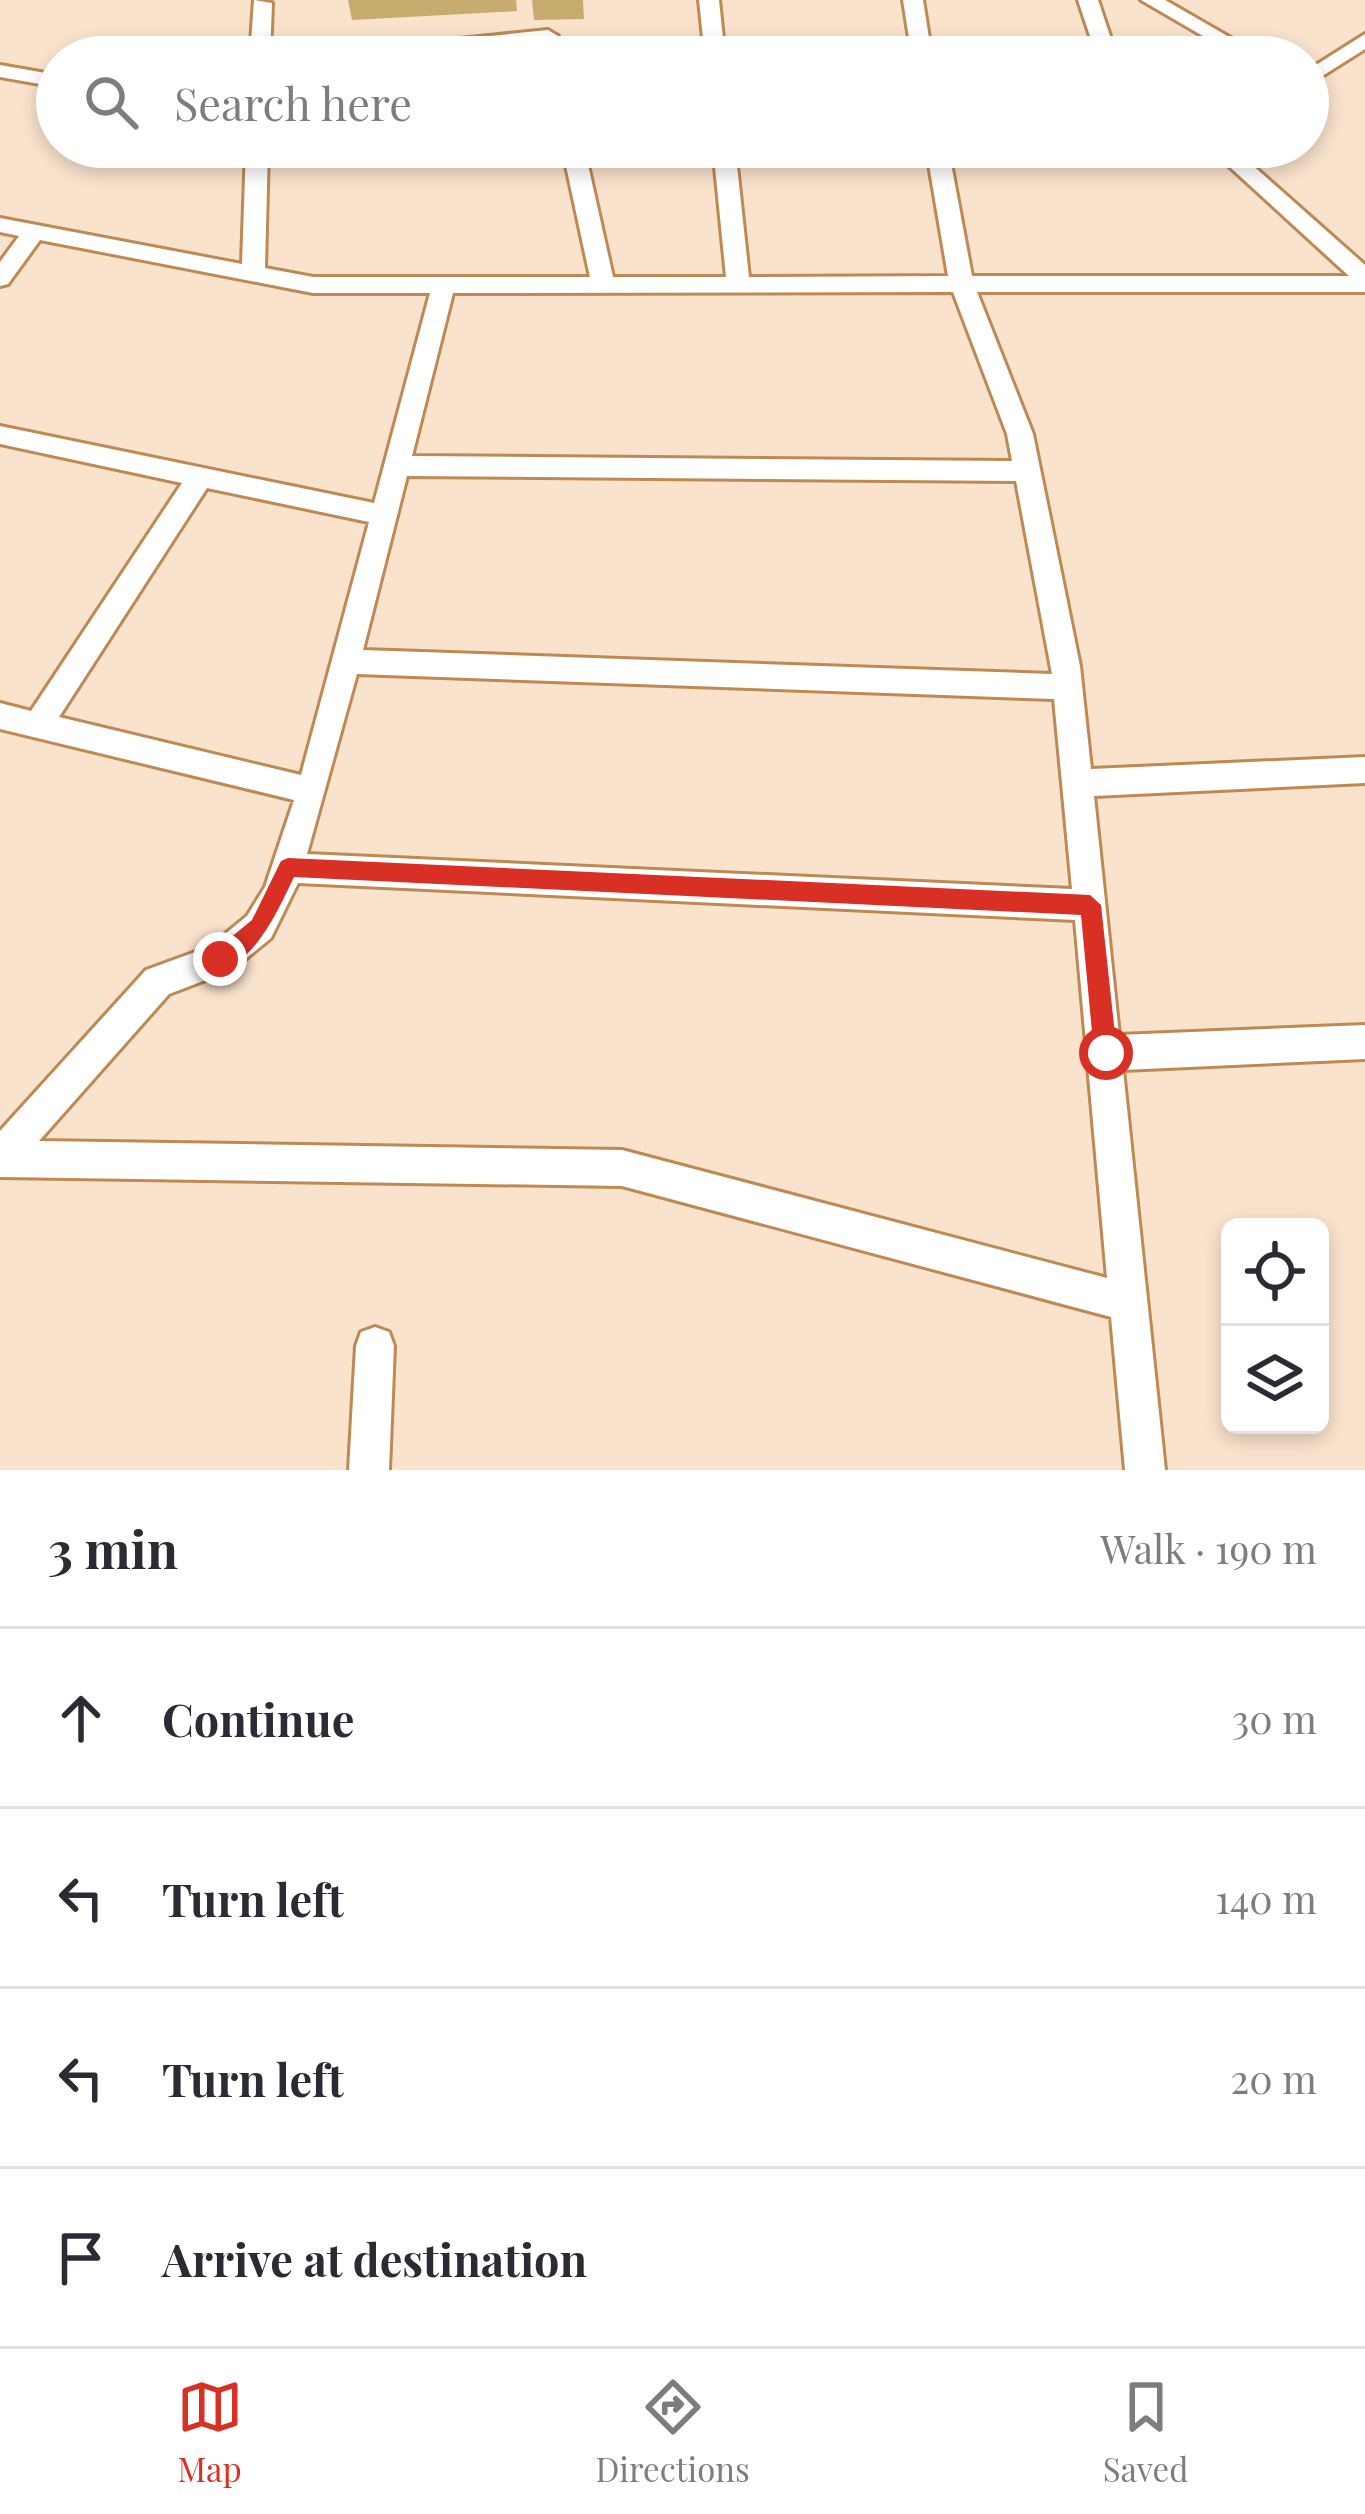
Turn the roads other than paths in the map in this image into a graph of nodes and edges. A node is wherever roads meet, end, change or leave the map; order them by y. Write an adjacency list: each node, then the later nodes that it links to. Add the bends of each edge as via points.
1 (709, 0): 7 (street)
2 (913, 0): 8 (street)
3 (1088, 0): 9 (street)
4 (1151, 0): 10 (street)
5 (262, 3): 6 (street)
6 (261, 36)
7 (713, 36)
8 (919, 36)
9 (1100, 36)
10 (1215, 36)
11 (1365, 40): 12 (street)
12 (1329, 65)
13 (0, 71): 14 (street)
14 (36, 77)
15 (256, 168): 22 (street)
16 (578, 168): 28 (street)
17 (726, 168): 26 (street)
18 (942, 168): 24 (street)
19 (1242, 168): 25 (street)
20 (0, 225): 21 (street)
21 (35, 231): 22 (street); 23 (street)
22 (253, 273): 27 (street, via 313,285)
23 (0, 278)
24 (961, 281): 25 (street); 26 (street); 31 (street)
25 (1365, 281)
26 (739, 283): 28 (street)
27 (444, 284): 28 (street); 30 (street)
28 (603, 284)
29 (0, 435): 32 (street)
30 (397, 466): 31 (street); 33 (street)
31 (1028, 471): 35 (street)
32 (200, 477): 33 (street); 37 (street)
33 (384, 515): 34 (street)
34 (346, 662): 35 (street); 40 (street)
35 (1068, 687): 39 (street)
36 (0, 716): 37 (street)
37 (38, 725): 40 (street)
38 (1365, 770): 39 (street)
39 (1078, 783): 42 (street)
40 (312, 791): 41 (street)
41 (288, 868): 42 (street); 45 (street, via 259,927 220,959 158,982)
42 (1090, 905): 44 (street)
43 (1365, 1042): 44 (street)
44 (1106, 1053): 46 (street)
45 (0, 1159): 46 (street, via 622,1168)
46 (1130, 1304): 49 (street)
47 (375, 1346): 48 (street)
48 (368, 1470)
49 (1145, 1470)

